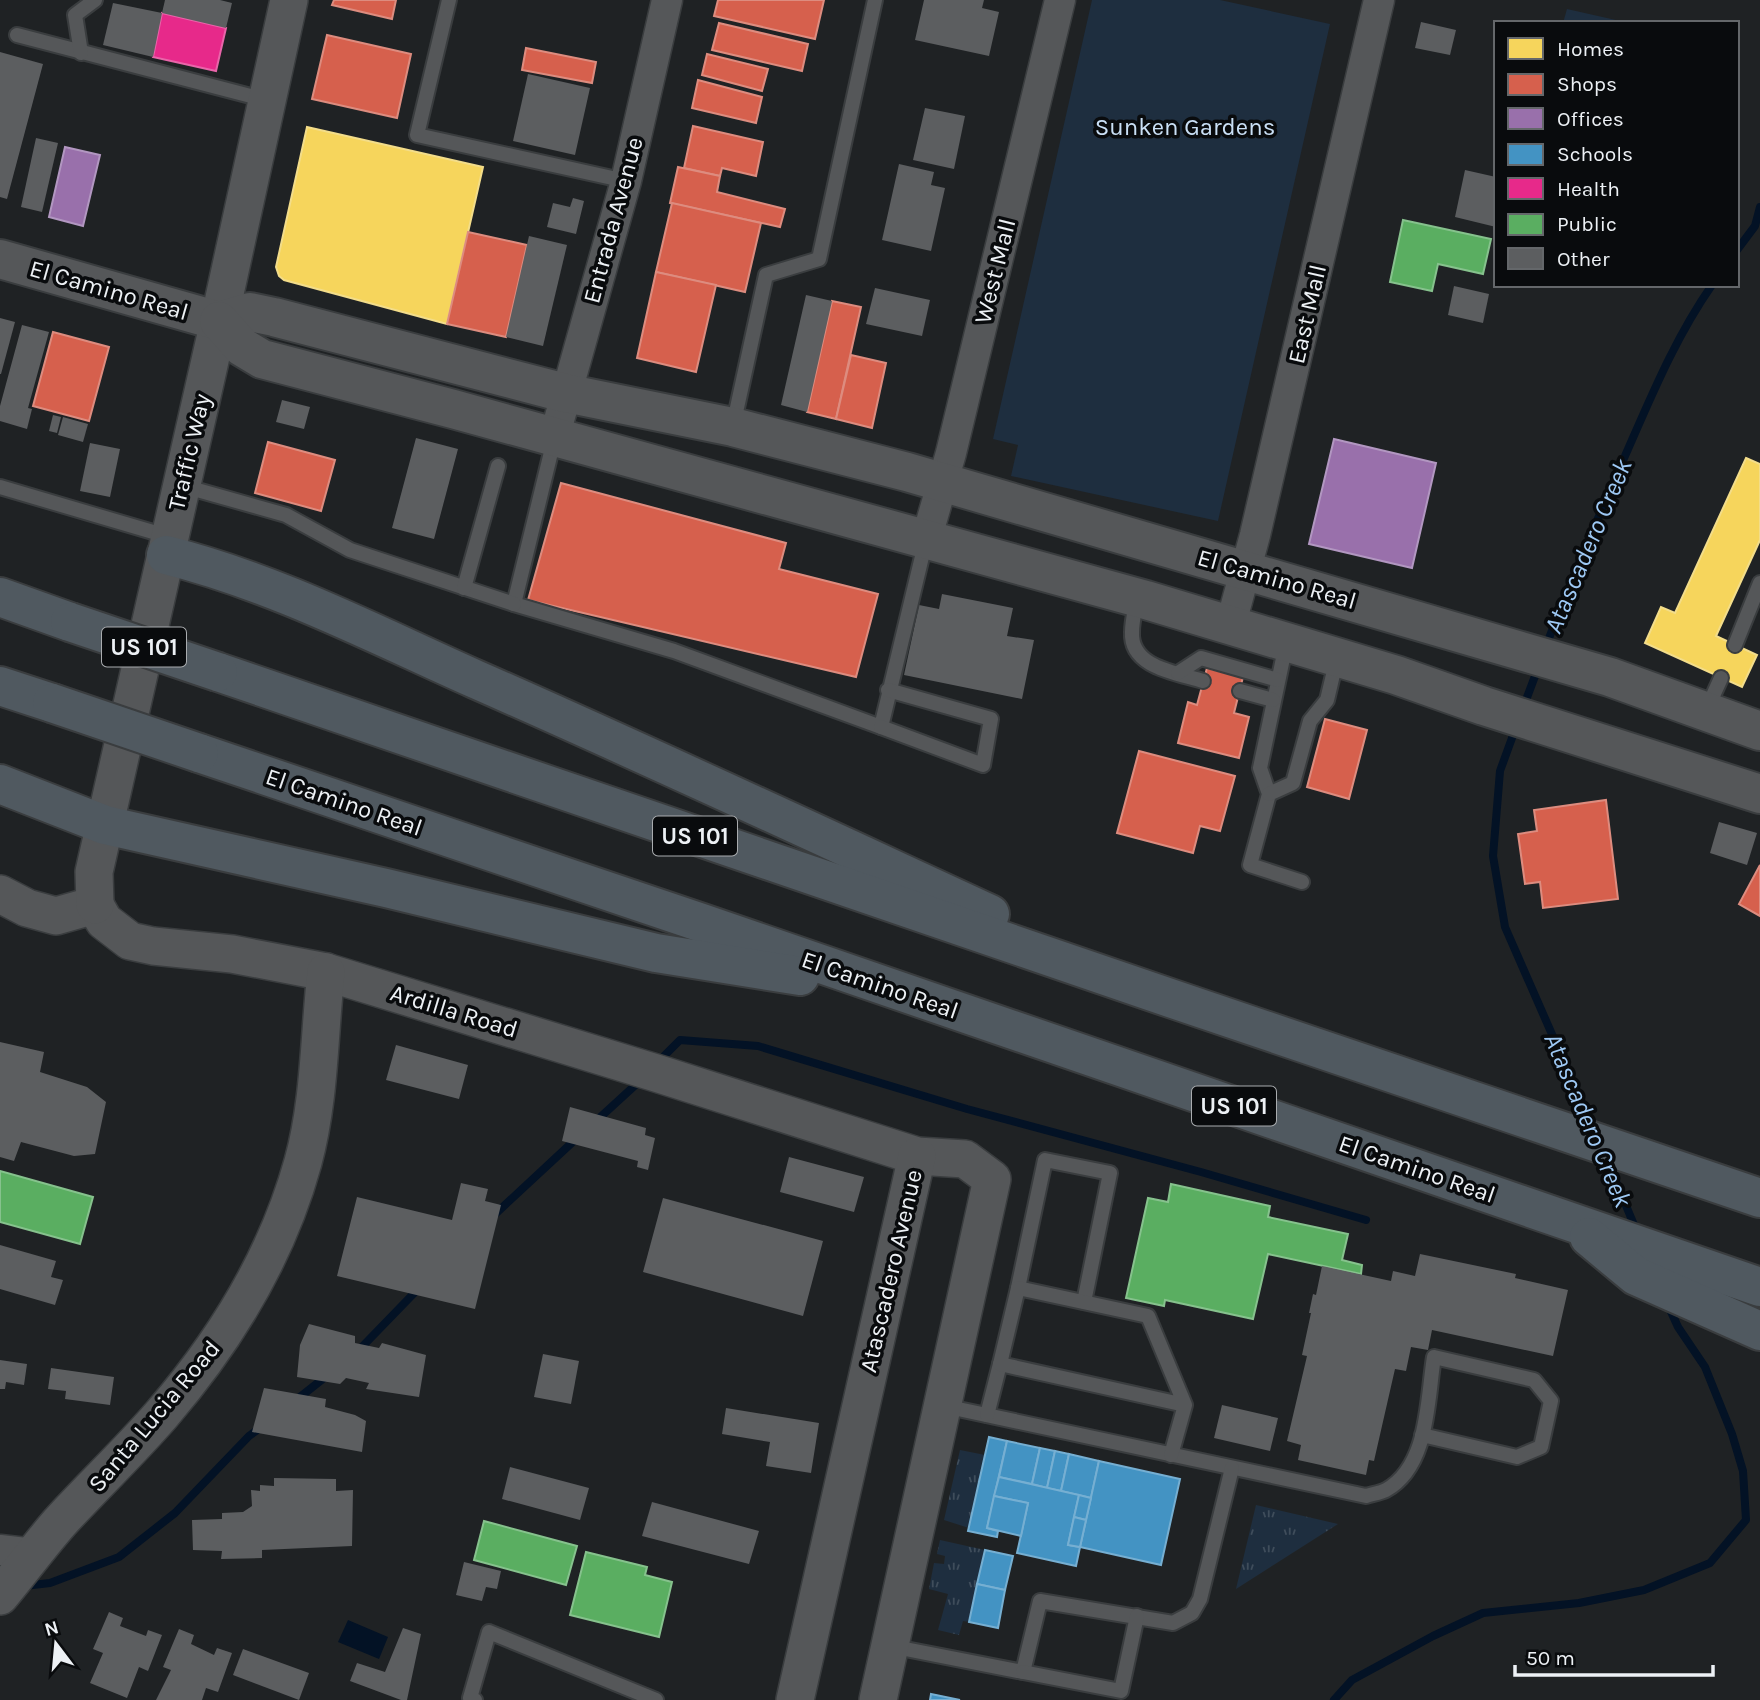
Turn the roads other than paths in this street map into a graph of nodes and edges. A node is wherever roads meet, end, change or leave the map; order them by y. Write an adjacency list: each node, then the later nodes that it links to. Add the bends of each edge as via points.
1 (95, 0): 9 (lane, via 75,15)
2 (289, 0): 10 (street, Traffic Way)
3 (449, 0): 11 (lane, via 417,135)
4 (667, 0): 11 (street, Entrada Avenue)
5 (875, 0): 15 (lane, via 819,260 766,275)
6 (1060, 0): 18 (street, West Mall)
7 (1378, 0): 23 (street, East Mall)
8 (17, 35): 9 (lane)
9 (82, 53): 10 (lane)
10 (268, 101): 13 (street, Traffic Way)
11 (626, 181): 14 (street, Entrada Avenue)
12 (0, 259): 13 (main road, El Camino Real)
13 (219, 321): 14 (main road, El Camino Real, via 250,312); 16 (main road, El Camino Real, via 243,347 262,359); 19 (street, Traffic Way)
14 (565, 393): 15 (main road, El Camino Real); 16 (street, Entrada Avenue)
15 (733, 427): 18 (main road, El Camino Real)
16 (554, 439): 21 (main road, El Camino Real); 28 (lane)
17 (498, 466): 25 (lane)
18 (943, 482): 21 (street, West Mall); 23 (main road, El Camino Real)
19 (181, 485): 22 (street, Traffic Way); 25 (lane, via 286,515 350,550)
20 (0, 487): 22 (lane)
21 (926, 540): 27 (main road, El Camino Real); 38 (lane)
22 (168, 546): 47 (street, Traffic Way); 53 (highway, via 200,564 256,583 449,667)
23 (1246, 570): 29 (street, East Mall); 41 (main road, El Camino Real, via 1610,677)
24 (1760, 583): 31 (lane)
25 (464, 588): 28 (lane)
26 (0, 597): 53 (highway, US 101, bridge)
27 (1138, 598): 29 (main road, El Camino Real); 33 (lane, via 1131,635 1135,648 1148,663)
28 (514, 604): 42 (lane, via 674,651)
29 (1230, 626): 30 (main road, El Camino Real)
30 (1286, 642): 32 (main road, El Camino Real); 35 (lane)
31 (1735, 645)
32 (1337, 657): 45 (lane, via 1327,700 1310,720 1293,783); 46 (main road, El Camino Real)
33 (1178, 673): 35 (lane, via 1201,658); 36 (lane)
34 (1721, 678): 41 (lane)
35 (1278, 680): 40 (lane)
36 (1203, 681)
37 (0, 686): 52 (highway, El Camino Real / US 101, bridge)
38 (888, 690): 42 (lane); 42 (lane, via 991,719 983,765)
39 (1240, 691): 40 (lane)
40 (1273, 700): 45 (lane, via 1260,768)
41 (1706, 712): 43 (main road, El Camino Real)
42 (881, 727)
43 (1760, 731)
44 (0, 784): 47 (highway)
45 (1269, 794): 48 (lane, via 1250,865)
46 (1760, 794)
47 (105, 825): 50 (street, Traffic Way, via 94,872); 52 (highway, via 656,953)
48 (1302, 882)
49 (0, 894): 50 (street, via 56,916)
50 (95, 905): 51 (street, Ardilla Road, via 104,920 130,941)
51 (326, 972): 54 (street, Ardilla Road); 68 (street, Santa Lucia Road, via 312,1118 303,1160 290,1205 252,1289 193,1376 153,1424 59,1523)
52 (899, 992): 56 (highway, El Camino Real / US 101)
53 (1173, 999): 55 (highway, US 101)
54 (917, 1156): 63 (street, Atascadero Avenue, via 965,1159 992,1179); 75 (street, Atascadero Avenue)
55 (1760, 1198)
56 (1570, 1221): 57 (highway, El Camino Real / US 101); 60 (highway, via 1636,1276)
57 (1760, 1287)
58 (1018, 1288): 59 (lane); 59 (lane, via 1045,1160 1110,1173); 61 (lane)
59 (1084, 1302): 62 (lane, via 1148,1316)
60 (1760, 1331)
61 (1000, 1364): 62 (lane); 64 (lane)
62 (1185, 1405): 66 (lane)
63 (943, 1406): 64 (lane); 71 (street, Atascadero Avenue)
64 (987, 1415): 66 (lane)
65 (1422, 1435): 65 (lane, via 1517,1457 1541,1447 1550,1401 1534,1380 1434,1357); 67 (lane, via 1414,1460 1398,1481 1366,1496)
66 (1171, 1455): 67 (lane)
67 (1232, 1468): 70 (lane, via 1200,1599 1192,1613 1173,1623)
68 (18, 1552): 69 (street, Santa Lucia Road)
69 (0, 1596)
70 (1137, 1616): 72 (lane, via 1040,1601); 72 (lane, via 1121,1691)
71 (890, 1646): 72 (lane); 76 (street, Atascadero Avenue)
72 (1023, 1672)
73 (475, 1700): 74 (lane, via 470,1698 489,1632)
74 (656, 1700)
75 (795, 1700)
76 (878, 1700)

